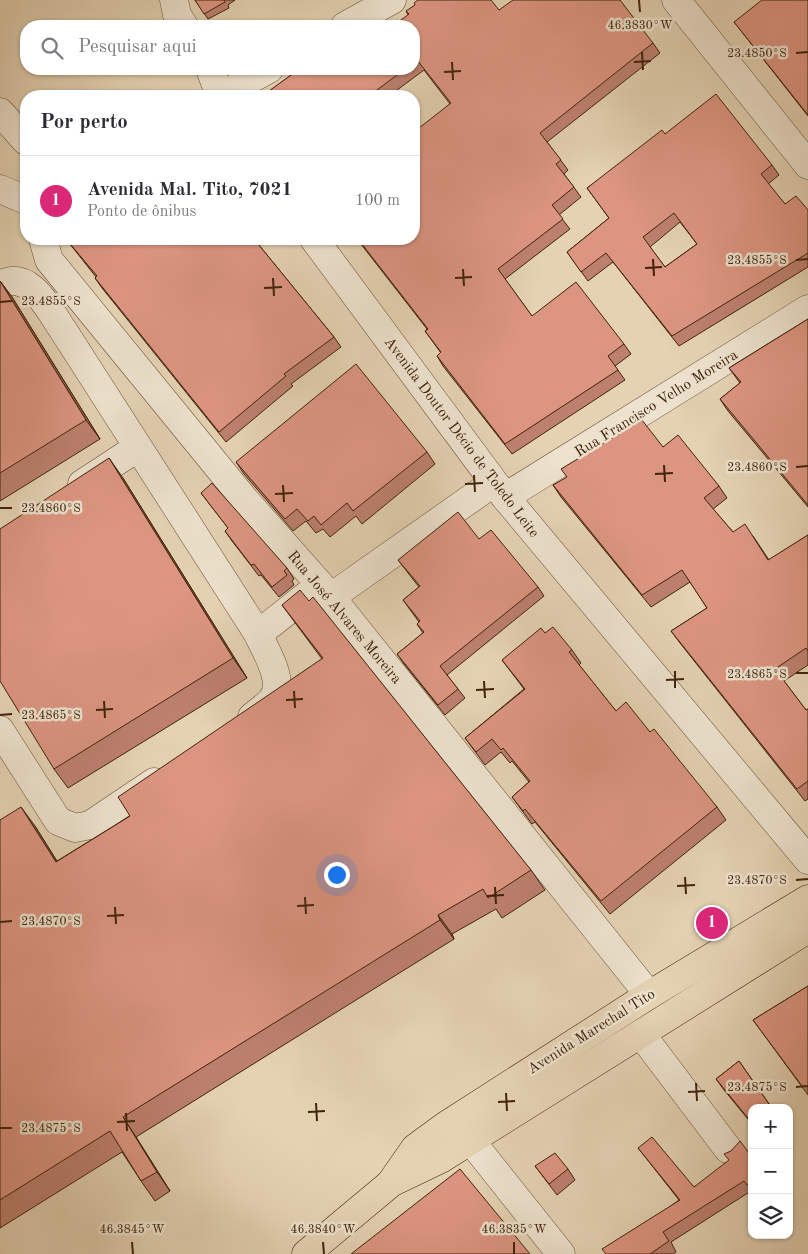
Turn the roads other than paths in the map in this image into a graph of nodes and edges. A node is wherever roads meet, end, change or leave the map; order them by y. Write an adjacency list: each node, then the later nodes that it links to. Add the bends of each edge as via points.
1 (174, 0): 4 (street)
2 (392, 0): 5 (street)
3 (676, 0): 12 (street)
4 (180, 20)
5 (356, 20)
6 (212, 75): 8 (street)
7 (258, 75): 9 (street)
8 (218, 90)
9 (231, 90)
10 (0, 112): 11 (street)
11 (20, 134)
12 (808, 164)
13 (0, 189): 14 (street)
14 (20, 197)
15 (44, 245): 22 (street, Rua José Alvares Moreira, via 49,260 245,500)
16 (318, 245): 20 (street, Avenida Doutor Décio de Toledo Leite)
17 (0, 285): 19 (street, via 14,280 32,287)
18 (808, 309): 20 (street, Rua Francisco Velho Moreira)
19 (137, 448): 21 (street); 23 (street)
20 (499, 490): 22 (street, Rua Francisco Velho Moreira); 27 (street, Avenida Doutor Décio de Toledo Leite)
21 (63, 497)
22 (326, 591): 23 (street, Rua Francisco Velho Moreira); 30 (street, Rua José Alvares Moreira)
23 (258, 634): 25 (street, via 277,678 277,690 272,701)
24 (0, 730): 26 (street, via 58,822 74,828 90,825)
25 (228, 733)
26 (171, 771)
27 (808, 860)
28 (808, 899): 30 (main road, Avenida Marechal Tito)
29 (808, 928): 31 (main road, Avenida Marechal Tito)
30 (649, 995): 32 (main road, Avenida Marechal Tito)
31 (641, 1034): 33 (main road, Avenida Marechal Tito); 35 (street)
32 (578, 1040): 33 (main road); 36 (main road, Avenida Marechal Tito, via 423,1142 402,1163)
33 (594, 1063): 34 (main road, Avenida Marechal Tito)
34 (471, 1140): 36 (main road, Avenida Marechal Tito, via 441,1159); 38 (street)
35 (728, 1149)
36 (391, 1183): 37 (main road, Avenida Marechal Tito)
37 (306, 1254)
38 (561, 1254)

